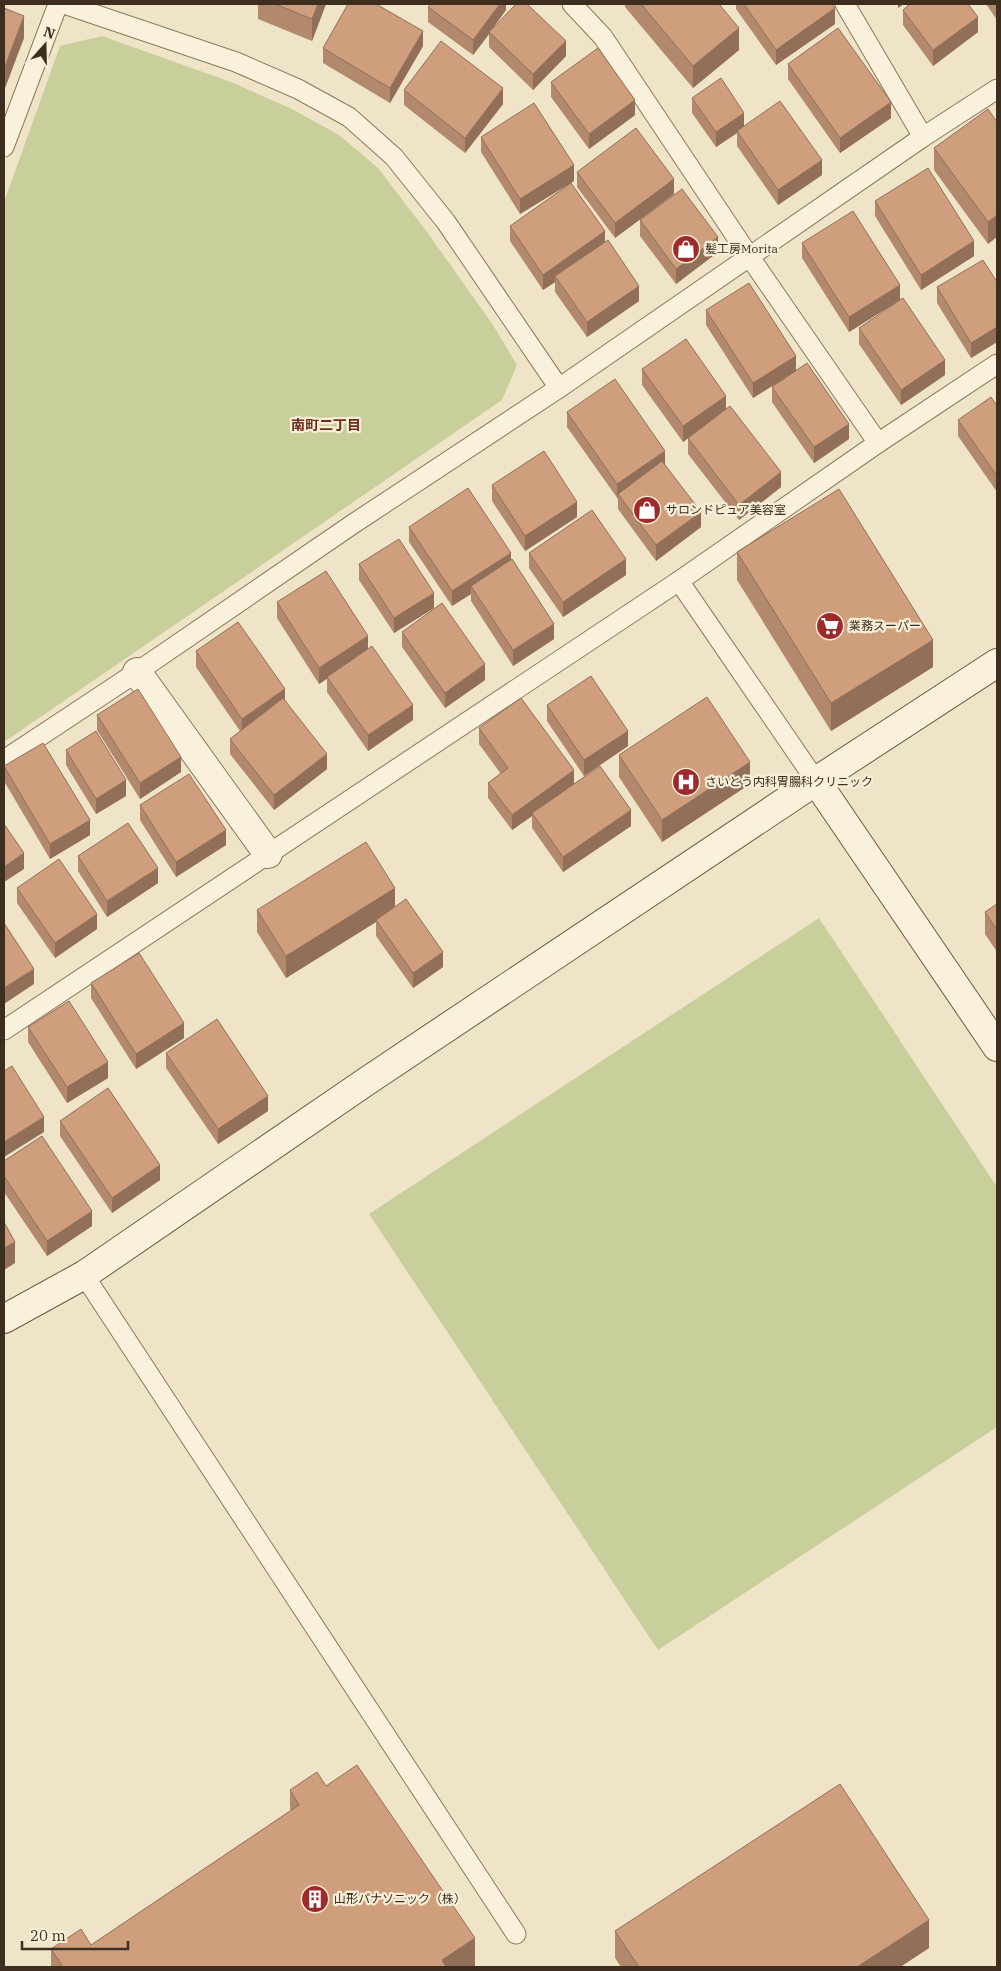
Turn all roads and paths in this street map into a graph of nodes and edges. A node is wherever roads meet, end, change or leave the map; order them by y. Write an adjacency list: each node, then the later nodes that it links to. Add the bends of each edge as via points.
1 (58, 4): 7 (lane)
2 (64, 4): 10 (lane, via 236,62 298,89 349,117 394,157 446,222)
3 (572, 4): 8 (lane, via 603,37)
4 (845, 4): 6 (lane)
5 (997, 89): 6 (lane)
6 (923, 137): 8 (lane)
7 (4, 147)
8 (749, 256): 10 (lane); 11 (lane)
9 (997, 364): 11 (lane)
10 (559, 388): 14 (lane, via 352,524)
11 (878, 443): 12 (lane)
12 (679, 581): 16 (lane); 17 (lane)
13 (997, 663): 16 (street)
14 (137, 672): 15 (lane); 17 (street)
15 (4, 760)
16 (816, 781): 19 (street); 20 (street)
17 (268, 854): 18 (lane)
18 (4, 1030)
19 (997, 1047)
20 (84, 1275): 21 (street); 22 (lane)
21 (4, 1319)
22 (516, 1934)

